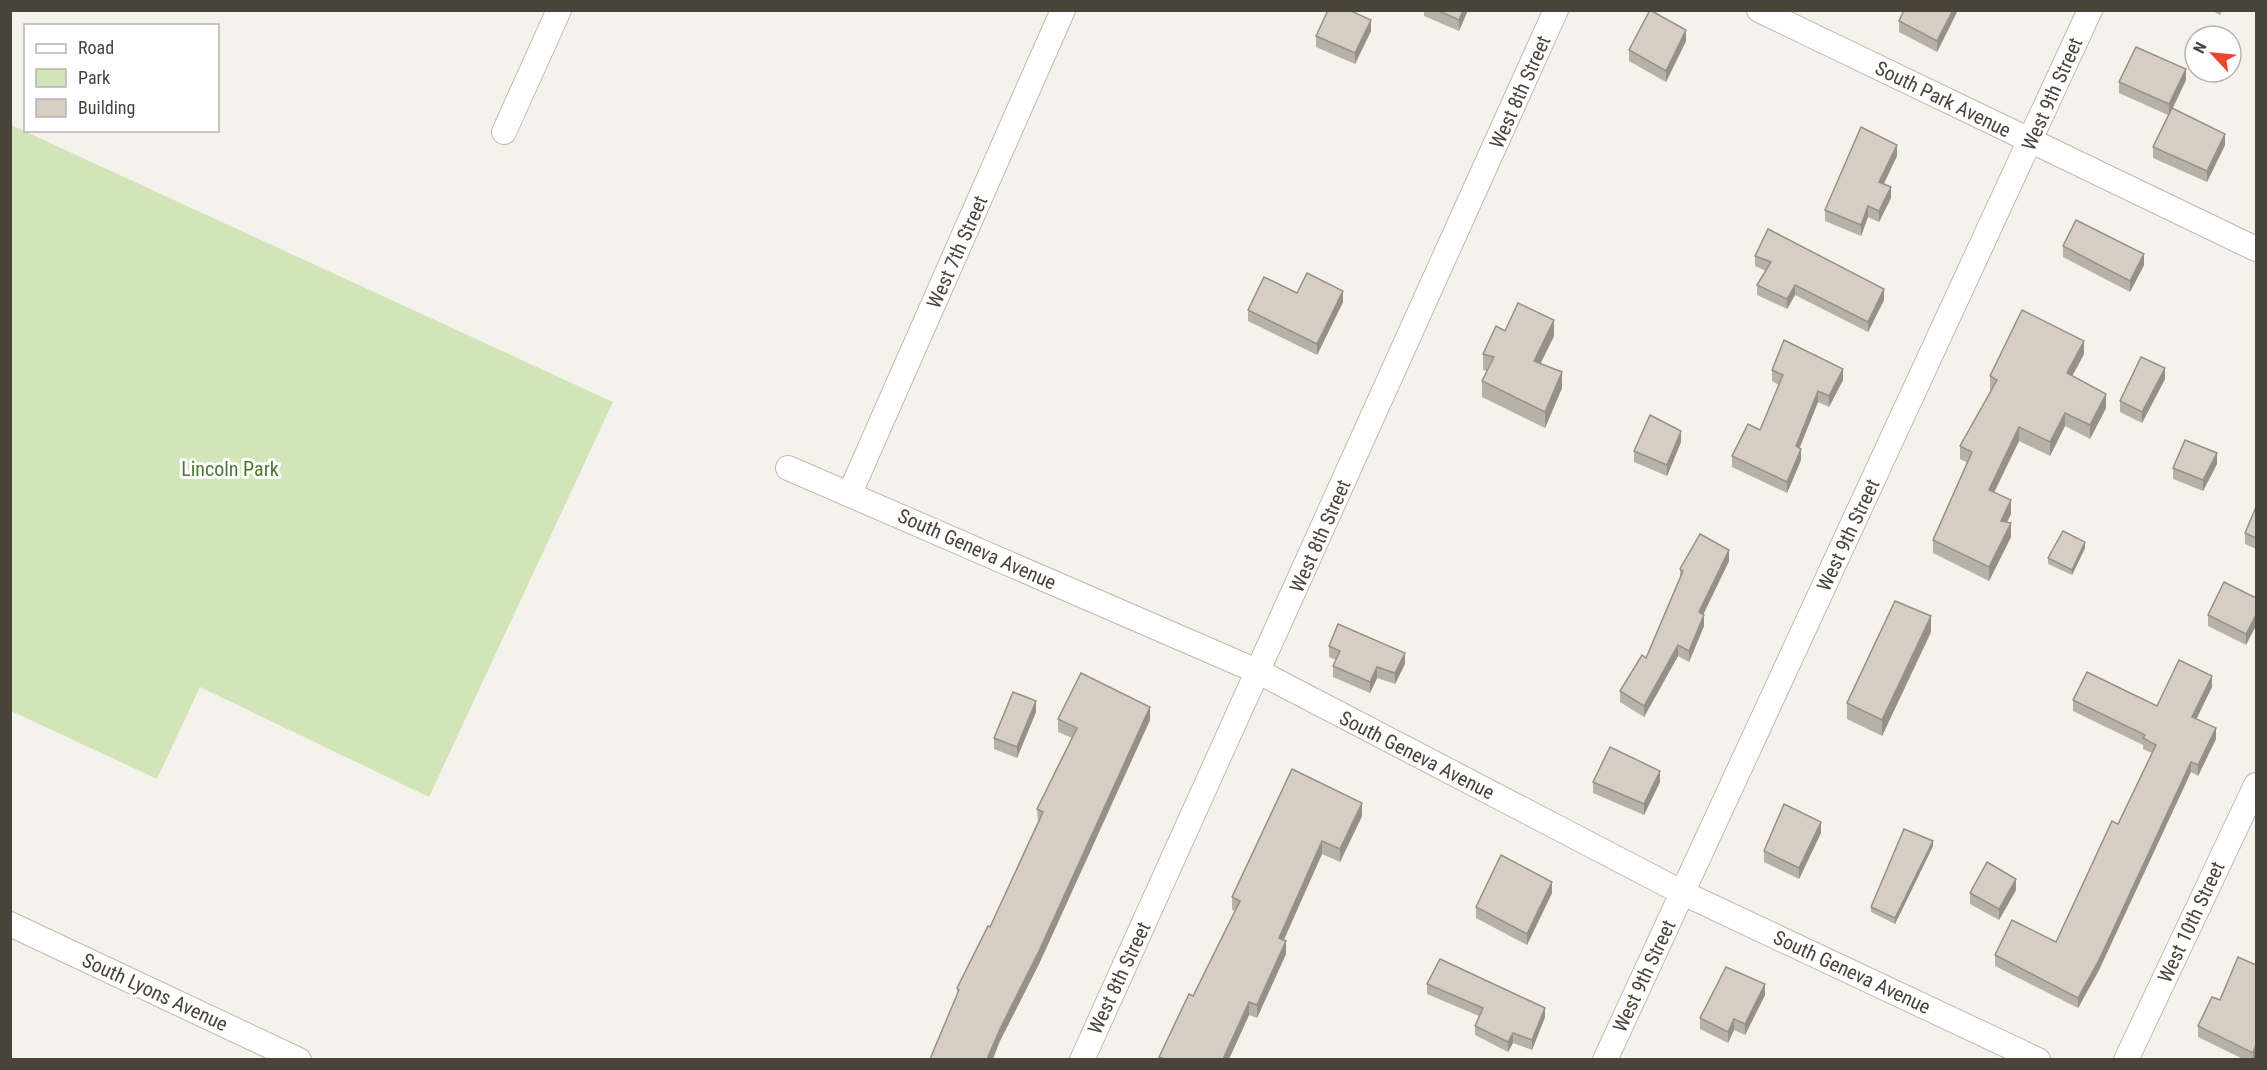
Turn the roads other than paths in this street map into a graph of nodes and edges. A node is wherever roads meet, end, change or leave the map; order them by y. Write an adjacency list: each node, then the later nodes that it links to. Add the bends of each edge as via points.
1 (560, 10): 6 (street)
2 (1063, 10): 10 (street, West 7th Street)
3 (1556, 10): 11 (street, West 8th Street)
4 (1759, 10): 7 (street, South Park Avenue)
5 (2090, 10): 7 (street, West 9th Street)
6 (504, 132)
7 (2031, 141): 8 (street, South Park Avenue); 13 (street, West 9th Street)
8 (2256, 249)
9 (788, 468): 10 (street, South Geneva Avenue)
10 (850, 493): 11 (street, South Geneva Avenue)
11 (1259, 672): 13 (street, South Geneva Avenue); 16 (street, West 8th Street)
12 (2256, 785): 19 (street, West 10th Street)
13 (1683, 892): 17 (street, West 9th Street); 18 (street, South Geneva Avenue)
14 (10, 924): 15 (street, South Lyons Avenue)
15 (299, 1059)
16 (1082, 1059)
17 (1605, 1059)
18 (2038, 1059)
19 (2126, 1059)

